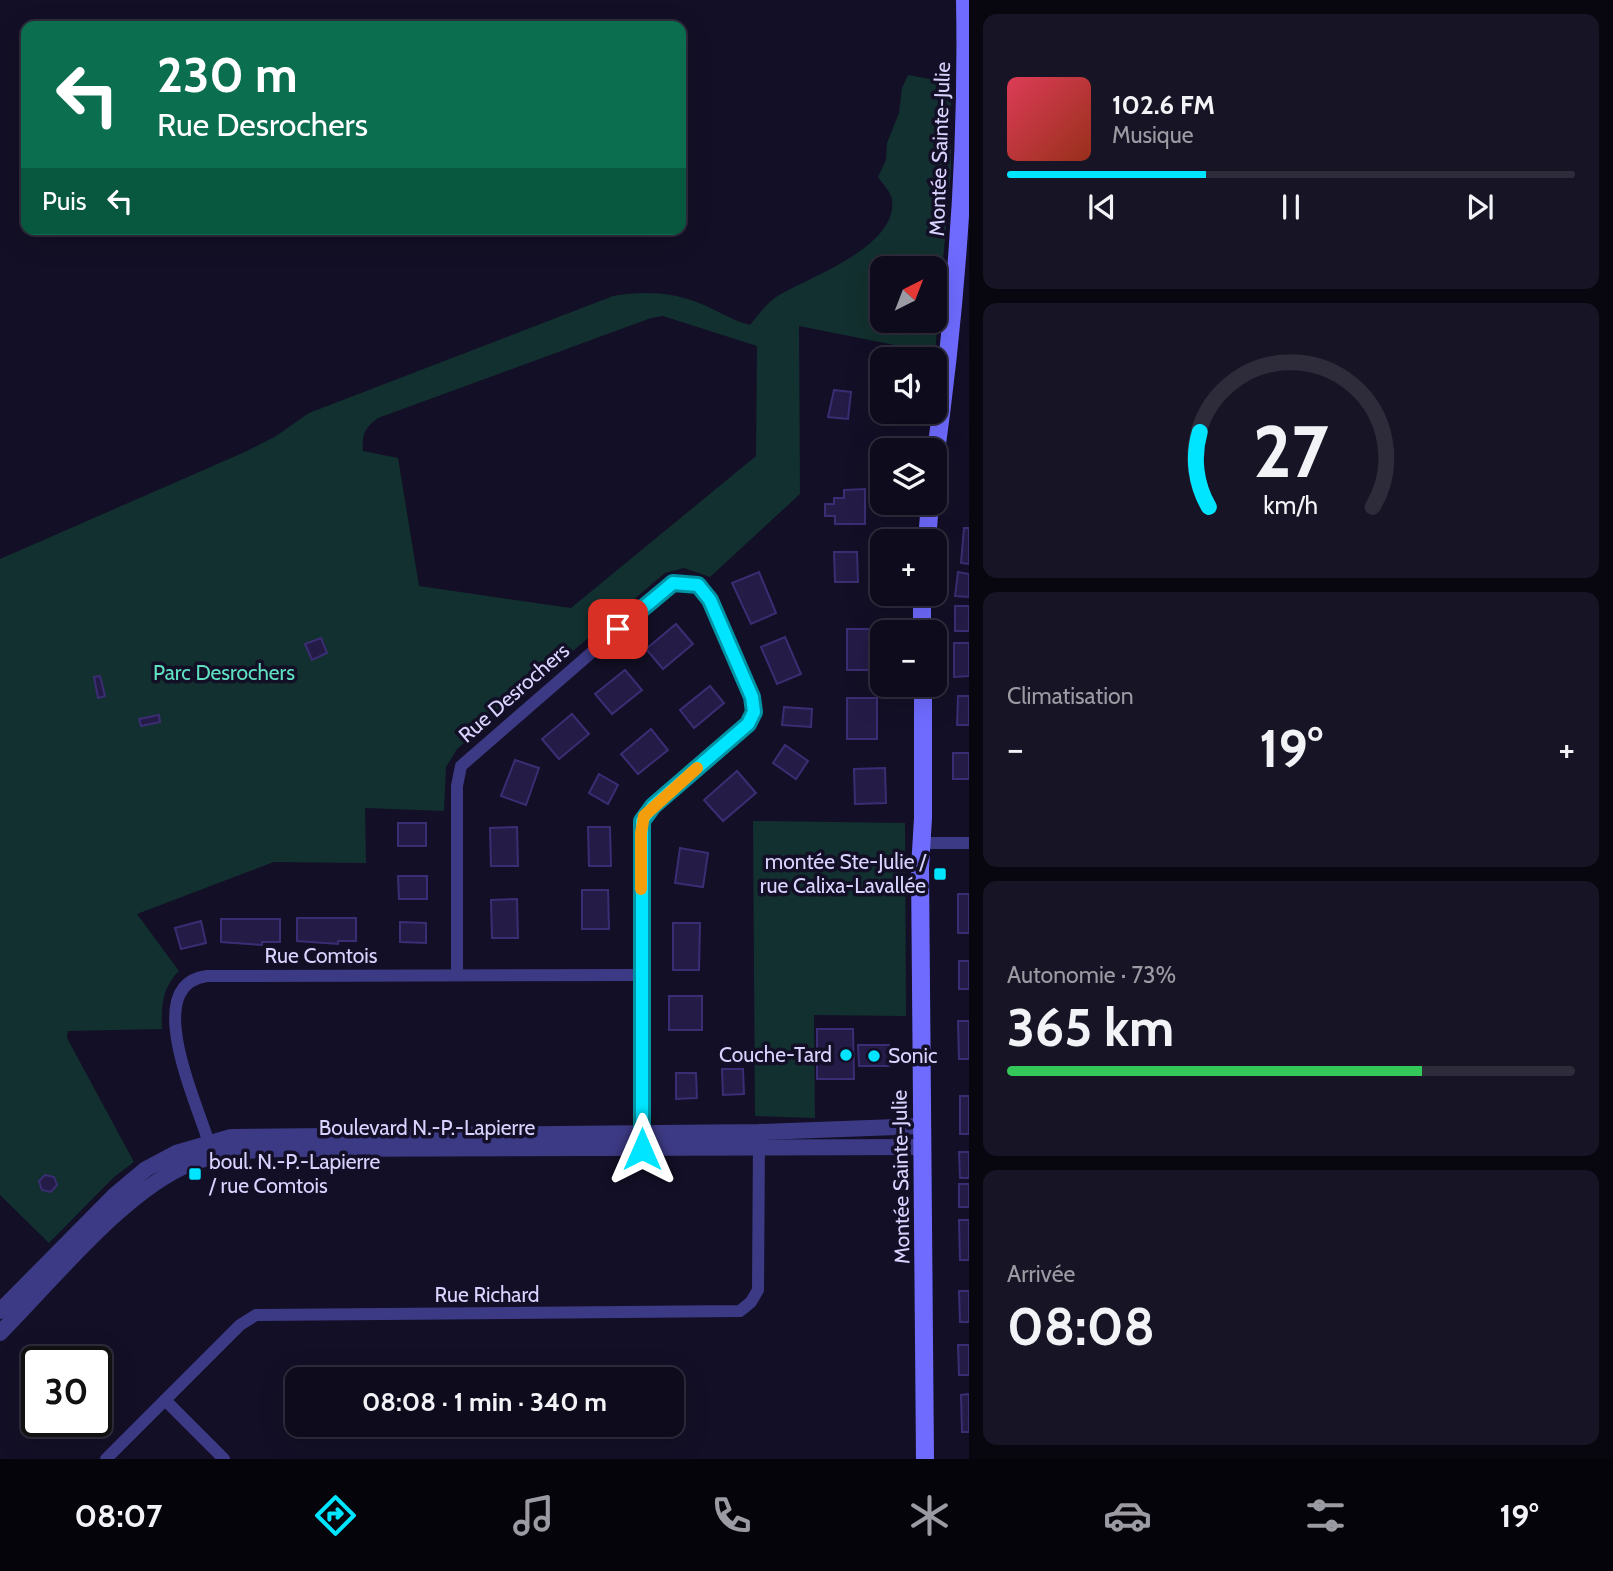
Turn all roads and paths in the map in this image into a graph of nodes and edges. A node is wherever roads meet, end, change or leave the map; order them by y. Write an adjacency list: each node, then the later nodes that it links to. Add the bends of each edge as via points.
1 (965, 0): 2 (main road, Montée Sainte-Julie, via 962,203)
2 (938, 438)
3 (923, 697): 4 (main road, Montée Sainte-Julie)
4 (922, 843): 5 (street); 8 (main road, Montée Sainte-Julie)
5 (969, 844)
6 (457, 975): 7 (street, Rue Comtois); 7 (street, Rue Desrochers, via 457,786 461,766 667,587 685,582 698,585 707,594 752,697 754,712 748,724 653,806 642,821); 12 (street, Rue Comtois, via 207,975 190,979 177,994 175,1031)
7 (642, 975): 10 (street, Rue Desrochers)
8 (923, 1126): 9 (street, Boulevard N.-P.-Lapierre); 11 (main road, Montée Sainte-Julie)
9 (759, 1139): 10 (street, Boulevard N.-P.-Lapierre); 11 (street, Boulevard N.-P.-Lapierre); 15 (street, Rue Richard, via 758,1290 740,1311 256,1315 240,1325)
10 (642, 1141): 12 (street, Boulevard N.-P.-Lapierre, via 251,1135)
11 (923, 1147): 18 (main road, Montée Sainte-Julie)
12 (210, 1150): 13 (street, Boulevard N.-P.-Lapierre, via 164,1158 134,1178); 14 (street, Boulevard N.-P.-Lapierre, via 132,1200)
13 (0, 1311)
14 (0, 1333)
15 (165, 1400): 16 (street, Rue Richard); 17 (street)
16 (106, 1459)
17 (223, 1459)
18 (925, 1459)

